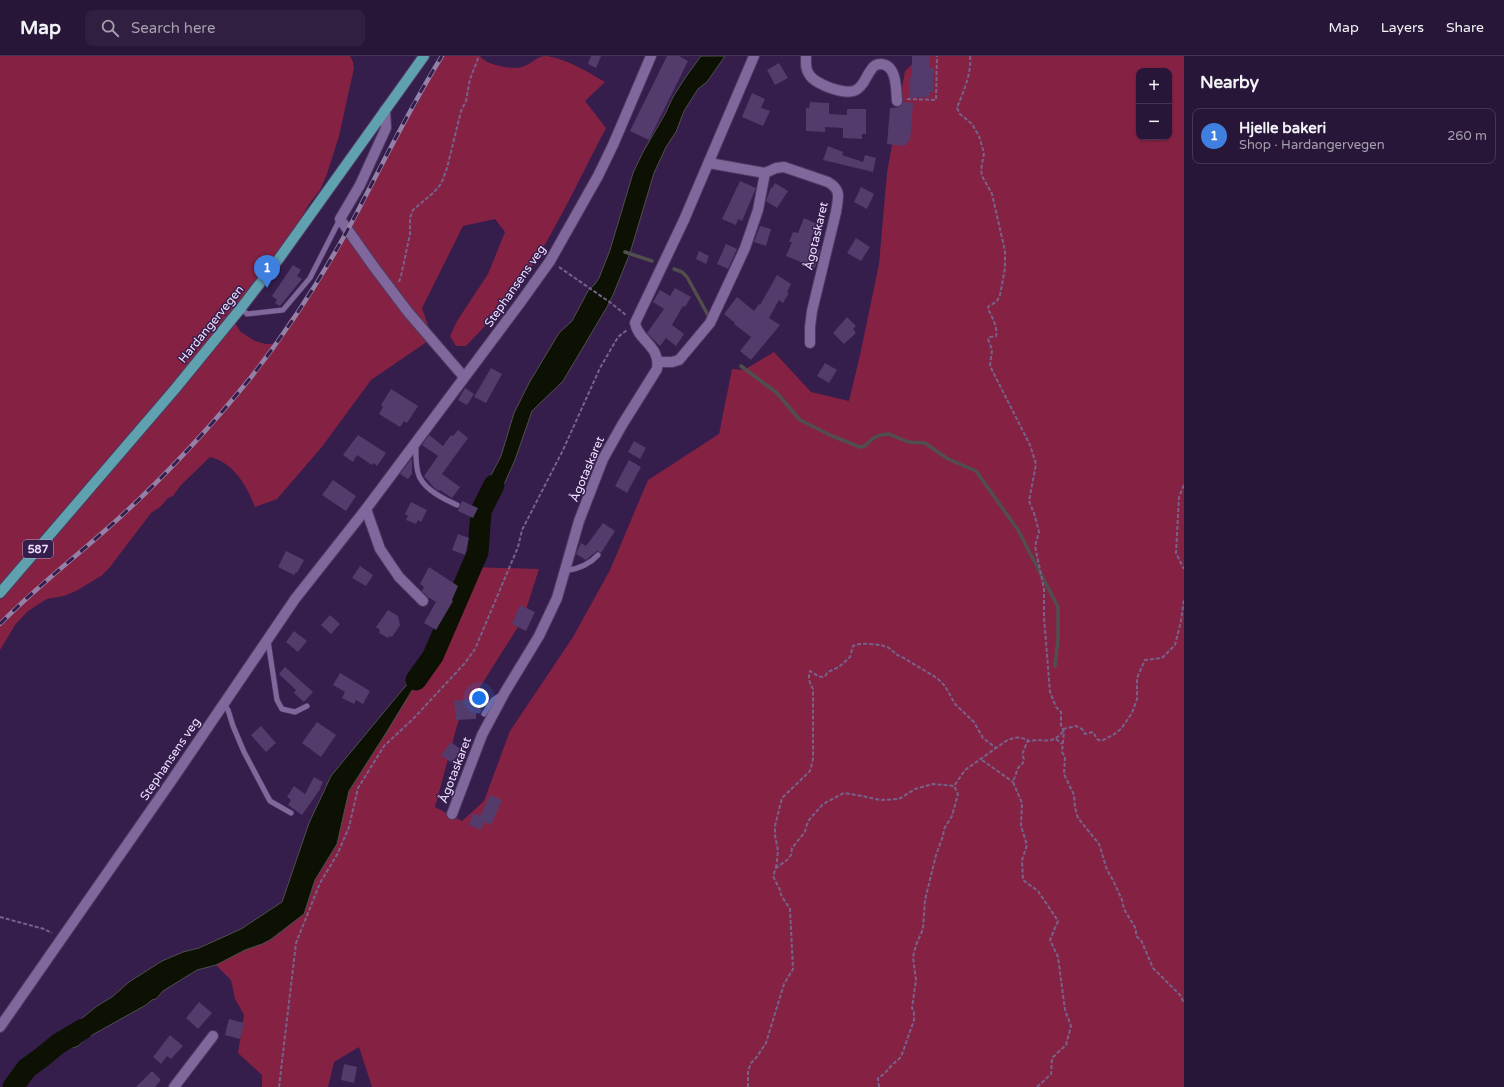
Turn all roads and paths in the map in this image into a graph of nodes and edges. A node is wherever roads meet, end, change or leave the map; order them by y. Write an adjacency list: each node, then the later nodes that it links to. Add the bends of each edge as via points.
1 (424, 56): 12 (main road, Hardangervegen / 587)
2 (479, 56): 17 (path, via 461,111 448,168 441,184 413,210 410,218 410,234 401,276)
3 (651, 56): 16 (street, Stephansens veg, via 598,176)
4 (754, 56): 13 (street)
5 (806, 56): 9 (street, via 806,66 812,79 844,91 856,90)
6 (881, 56): 9 (street)
7 (937, 56): 10 (path, via 936,100)
8 (970, 56): 38 (path, via 968,77 957,108 980,136 984,152 980,170 992,194 1005,251 1000,295 988,307 997,332 996,336 988,339 992,350 990,366 1030,445 1036,464 1029,501 1038,532 1035,546 1044,589 1050,692 1060,712)
9 (876, 65): 11 (street, via 891,68)
10 (912, 99)
11 (897, 101)
12 (385, 110): 15 (street, via 386,128 360,185); 18 (main road, Hardangervegen / 587)
13 (709, 163): 14 (street, Ågotaskaret); 19 (street)
14 (765, 173): 20 (street, Ågotaskaret, via 784,167 828,182 838,191 836,212 812,311); 21 (street, via 758,210 745,248 710,323 679,360)
15 (340, 219): 17 (street); 18 (lane, via 310,278 283,310 247,314)
16 (550, 261): 19 (path, via 611,303); 22 (street, Stephansens veg)
17 (394, 293): 22 (street)
18 (241, 308): 30 (main road, Hardangervegen / 587, via 176,389)
19 (635, 323): 21 (street, via 636,329 654,351); 55 (path, via 618,337 600,368 563,450 522,530 515,554 475,649 413,719 384,746 358,788 349,827 338,853 320,883 296,943)
20 (810, 343)
21 (658, 362): 29 (street, Ågotaskaret, via 655,374 603,459 579,521)
22 (464, 377): 23 (street, Stephansens veg)
23 (416, 442): 25 (lane, via 419,478 428,488); 26 (street, Stephansens veg)
24 (1184, 485): 28 (path, via 1179,497 1176,553)
25 (457, 505)
26 (366, 509): 32 (street, via 380,549 399,577); 33 (street, Stephansens veg, via 303,588)
27 (598, 555): 29 (lane, via 583,567)
28 (1184, 569)
29 (565, 571): 34 (street, Ågotaskaret, via 557,598 539,636)
30 (0, 594)
31 (1184, 598): 38 (path, via 1175,645 1162,658 1145,660 1137,678 1137,699 1132,714 1121,729 1100,741 1093,732 1085,734 1076,726)
32 (423, 601)
33 (268, 638): 35 (street, Stephansens veg); 36 (lane, via 277,700 282,709 295,712)
34 (505, 692): 37 (lane, Ågotaskaret, via 497,697); 47 (street, Ågotaskaret, via 482,736)
35 (223, 703): 46 (lane, via 244,752 270,800); 50 (street, Stephansens veg)
36 (307, 706)
37 (484, 714)
38 (1063, 730): 39 (path); 41 (path)
39 (1056, 738): 40 (path, via 1048,741); 41 (path)
40 (1029, 741): 42 (path, via 1013,738); 44 (path, via 1022,755 1023,763 1018,768)
41 (1062, 744): 51 (path, via 1065,757 1064,774 1074,794 1078,818 1098,844 1107,870 1136,929 1136,936 1141,940 1153,968 1180,995)
42 (996, 748): 43 (path); 48 (path, via 983,738 974,722 955,704 945,686 937,678 896,656 891,649 883,645 852,646 850,657 825,676 810,671 813,689 813,758 810,771 782,798 775,826 778,851)
43 (981, 760): 44 (path); 45 (path, via 965,770)
44 (1013, 782): 58 (path, via 1022,803 1021,826 1026,845 1022,860 1023,880 1038,891 1058,921 1050,940 1058,957 1065,1010 1071,1026 1066,1045 1052,1058 1051,1074)
45 (954, 786): 48 (path, via 933,784 915,789 899,799 886,800 844,793 823,804 792,848 791,855); 57 (path, via 958,794 936,855 925,900 923,929 913,957 916,980 912,1008 914,1020 901,1057 878,1078)
46 (291, 813)
47 (452, 814)
48 (776, 868): 56 (path, via 773,876 790,909 793,969 784,984 766,1043 750,1063)
49 (0, 917): 50 (path, via 44,929)
50 (62, 938): 52 (street, Stephansens veg)
51 (1184, 1003)
52 (0, 1027)
53 (213, 1036): 54 (street)
54 (174, 1087)
55 (279, 1087)
56 (748, 1087)
57 (879, 1087)
58 (1037, 1087)

